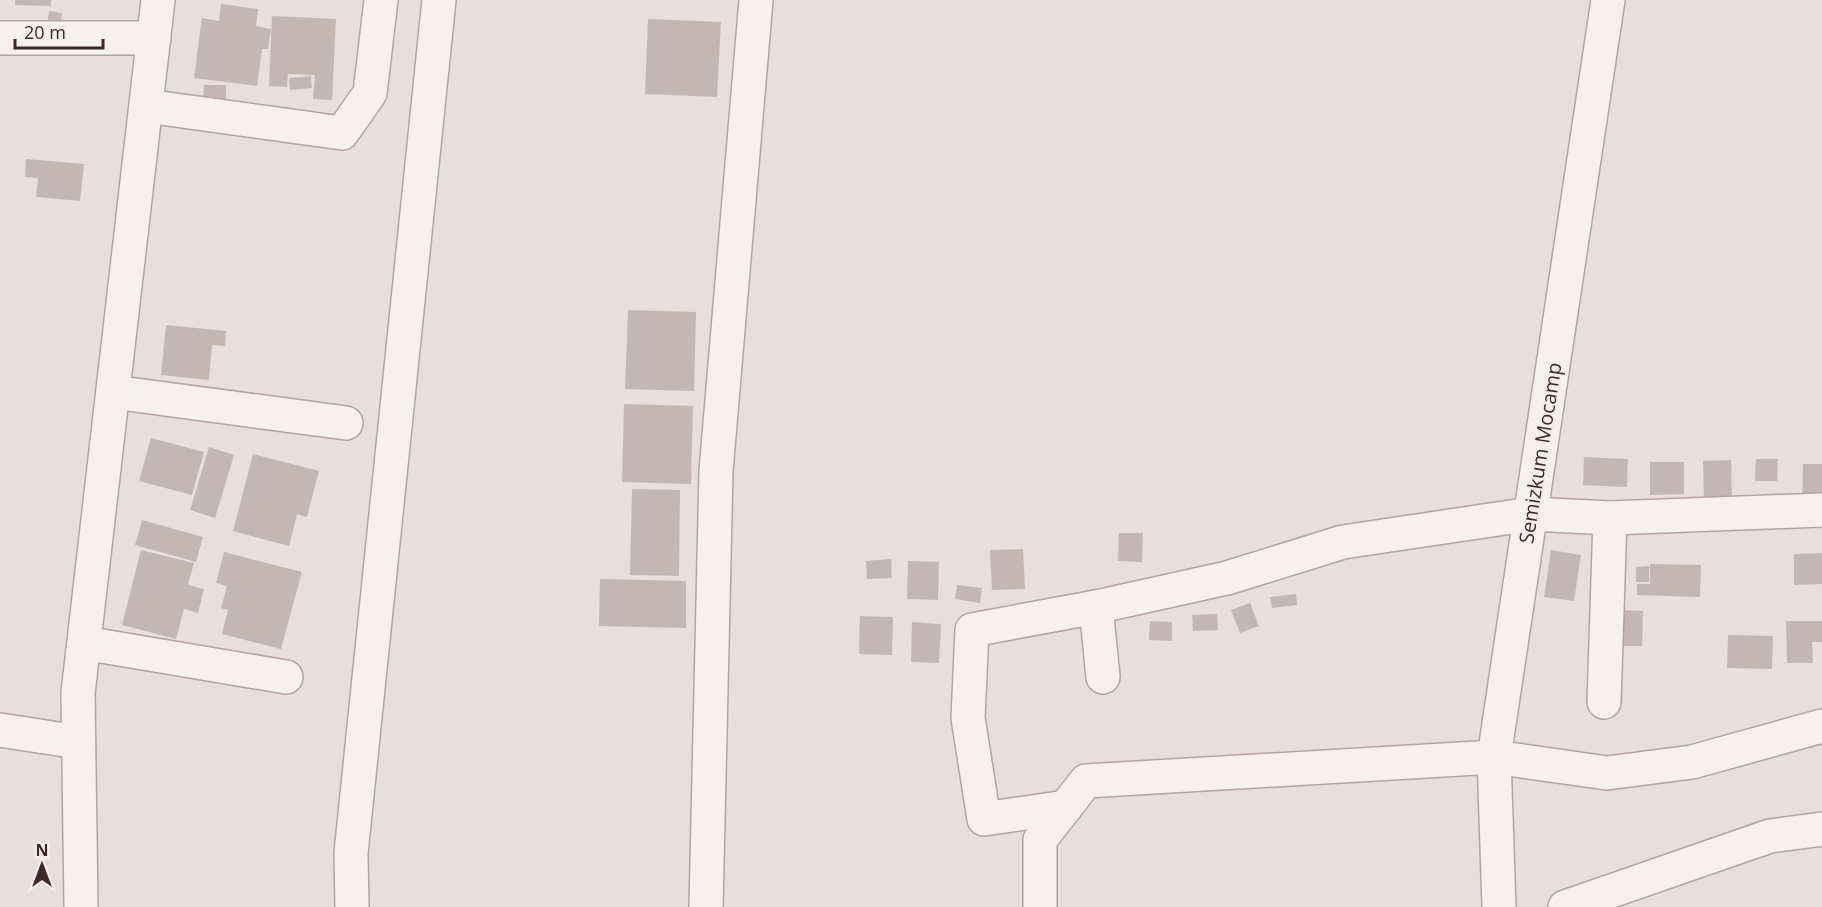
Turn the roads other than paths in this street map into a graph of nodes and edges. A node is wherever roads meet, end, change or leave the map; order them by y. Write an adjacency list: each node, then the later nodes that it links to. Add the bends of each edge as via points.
1 (158, 0): 7 (street)
2 (381, 0): 8 (street, via 370,93 342,133)
3 (438, 0): 26 (street, via 351,853)
4 (756, 0): 27 (street, via 716,471)
5 (1608, 0): 12 (street, Semizkum Mocamp)
6 (0, 38): 7 (street)
7 (154, 38): 8 (street)
8 (146, 106): 9 (street)
9 (113, 392): 10 (street); 15 (street)
10 (346, 423)
11 (1822, 510): 13 (street)
12 (1531, 514): 13 (street); 14 (street, via 1343,542 1227,578); 22 (street, Semizkum Mocamp)
13 (1610, 518): 18 (street)
14 (1096, 607): 17 (street); 23 (street, via 972,630 968,718 984,819)
15 (84, 643): 16 (street); 21 (street)
16 (286, 677)
17 (1104, 677)
18 (1604, 702)
19 (1822, 726): 22 (street, via 1692,762 1606,773)
20 (0, 730): 21 (street)
21 (78, 742): 25 (street)
22 (1494, 757): 23 (street, via 1086,781); 29 (street, Semizkum Mocamp)
23 (1066, 807): 28 (street, via 1040,840)
24 (1822, 829): 30 (street, via 1770,836)
25 (81, 907)
26 (352, 907)
27 (706, 907)
28 (1040, 907)
29 (1499, 907)
30 (1565, 907)

